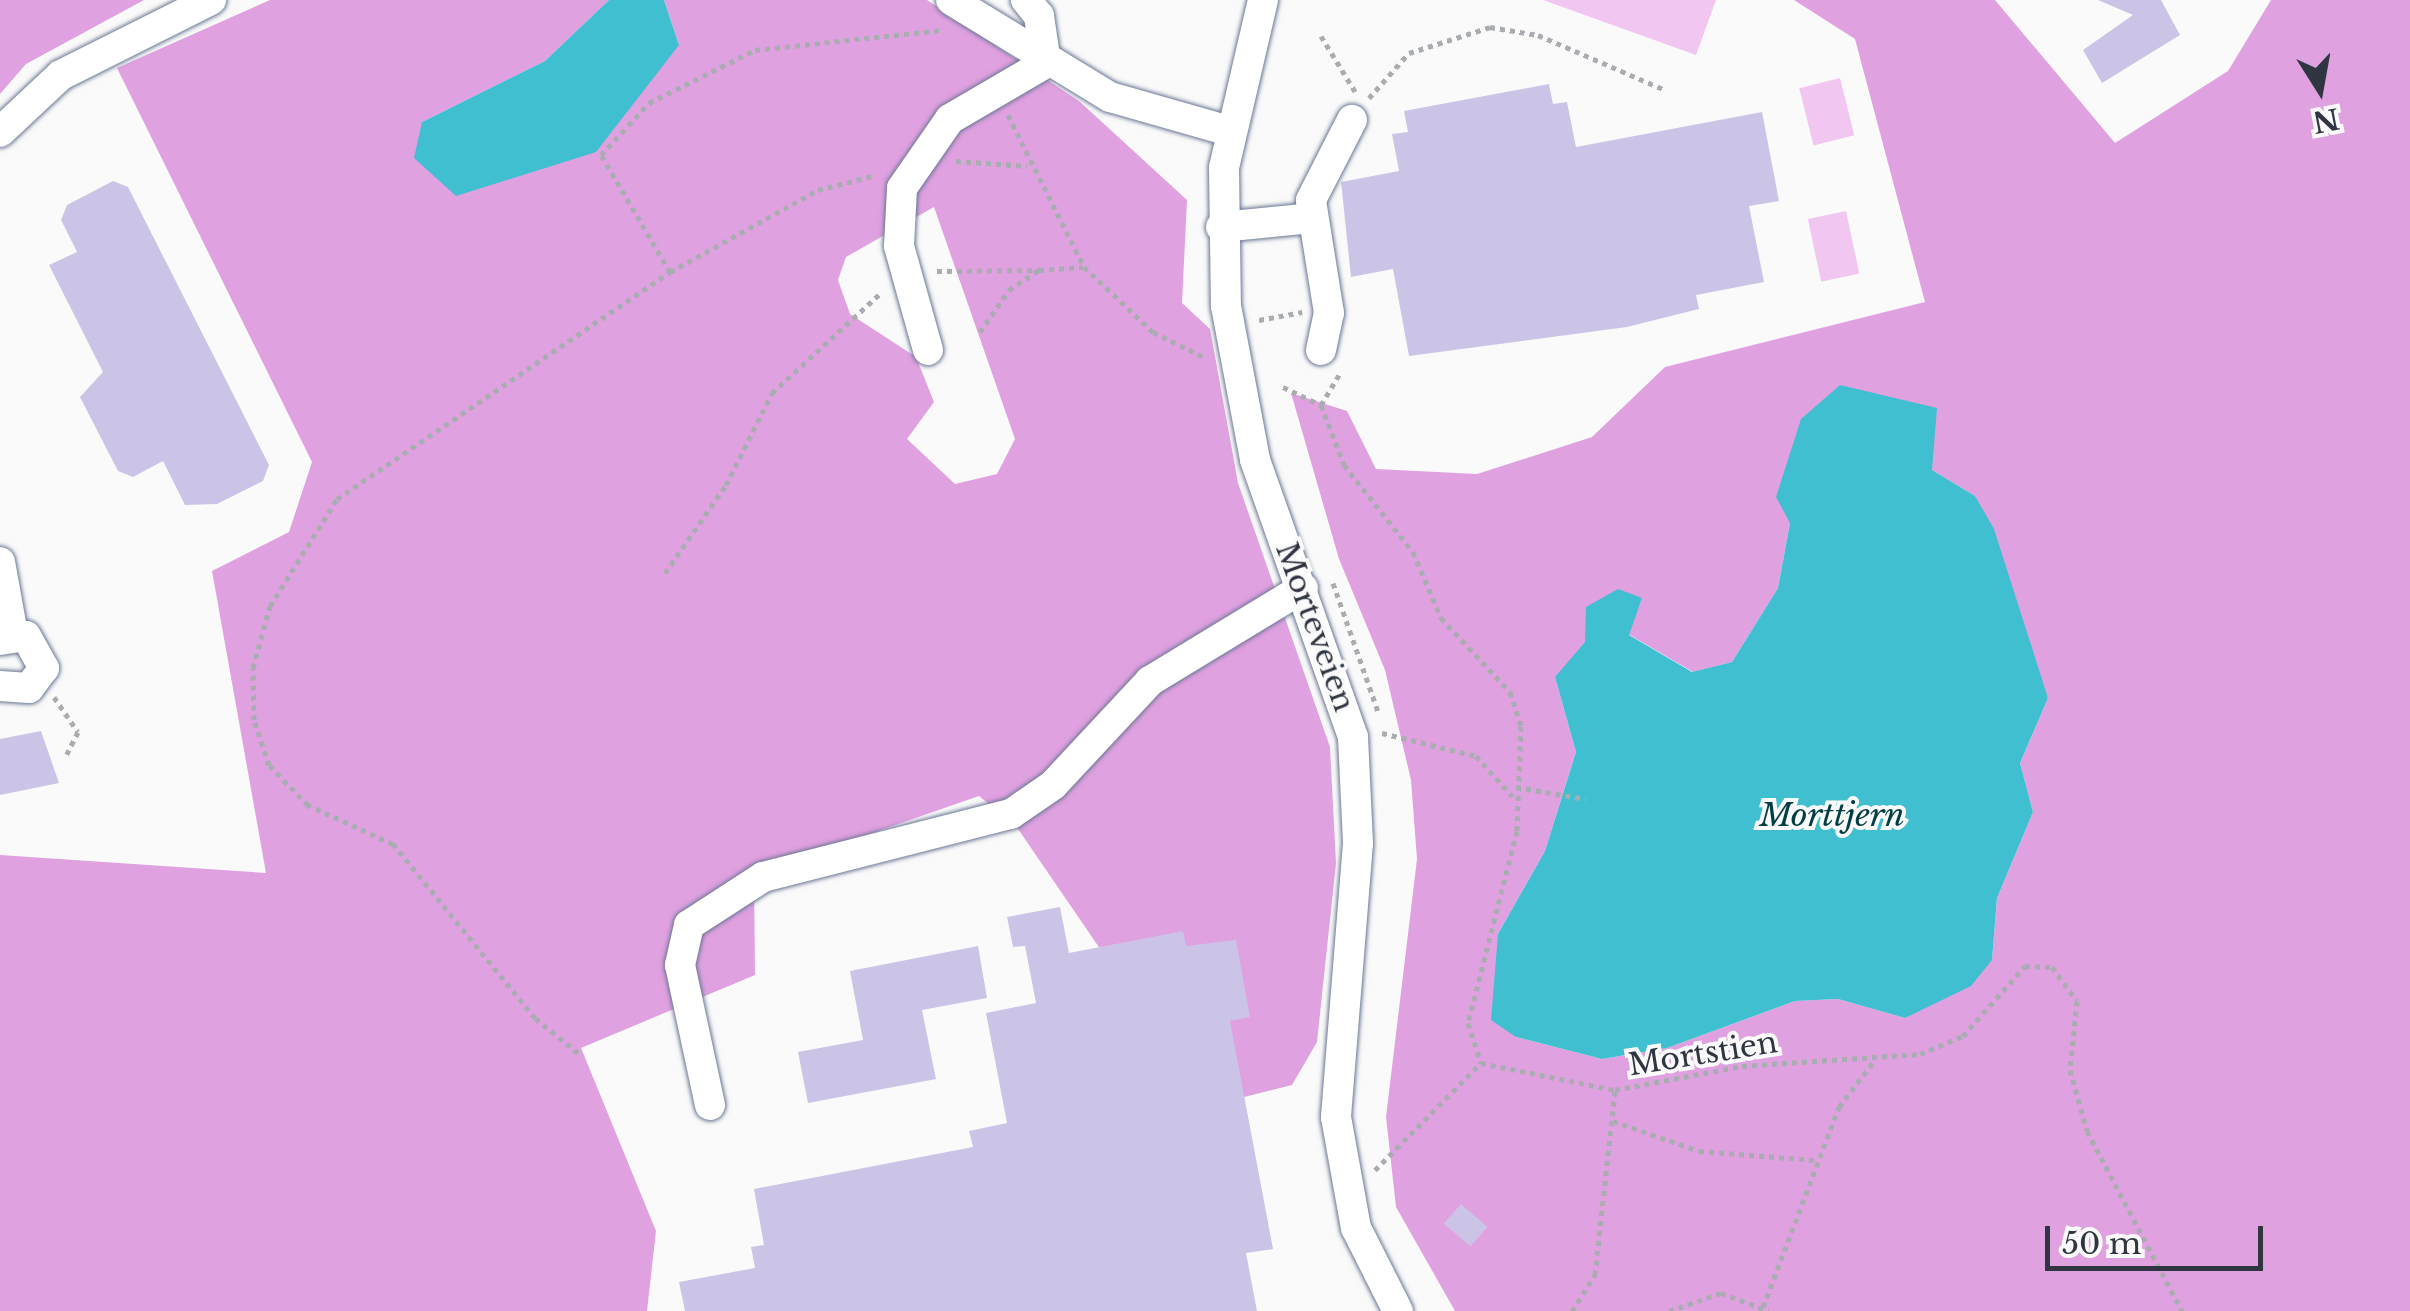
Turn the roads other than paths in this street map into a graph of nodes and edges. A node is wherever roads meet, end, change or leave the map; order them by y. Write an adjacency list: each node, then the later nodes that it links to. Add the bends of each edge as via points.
1 (211, 0): 8 (street, via 61,75)
2 (950, 0): 5 (street)
3 (1026, 0): 5 (street, via 1039,16)
4 (1263, 0): 7 (street, Morteveien)
5 (1046, 62): 7 (street, via 1146,112); 11 (street, via 1004,79 950,119 911,166 897,226)
6 (1352, 120): 9 (street, via 1320,169)
7 (1229, 131): 10 (street, Morteveien)
8 (0, 132)
9 (1312, 218): 10 (street); 12 (street)
10 (1221, 227): 14 (street, Morteveien, via 1252,444)
11 (928, 350)
12 (1333, 358)
13 (0, 562): 15 (street)
14 (1303, 588): 17 (street, via 1150,681 1053,785 1011,814 763,878 713,904 689,925 680,965); 18 (street, Morteveien, via 1342,687 1358,773 1338,1148 1356,1228)
15 (6, 637): 16 (street, via 43,654 38,680 17,691)
16 (0, 686)
17 (710, 1105)
18 (1398, 1311)

